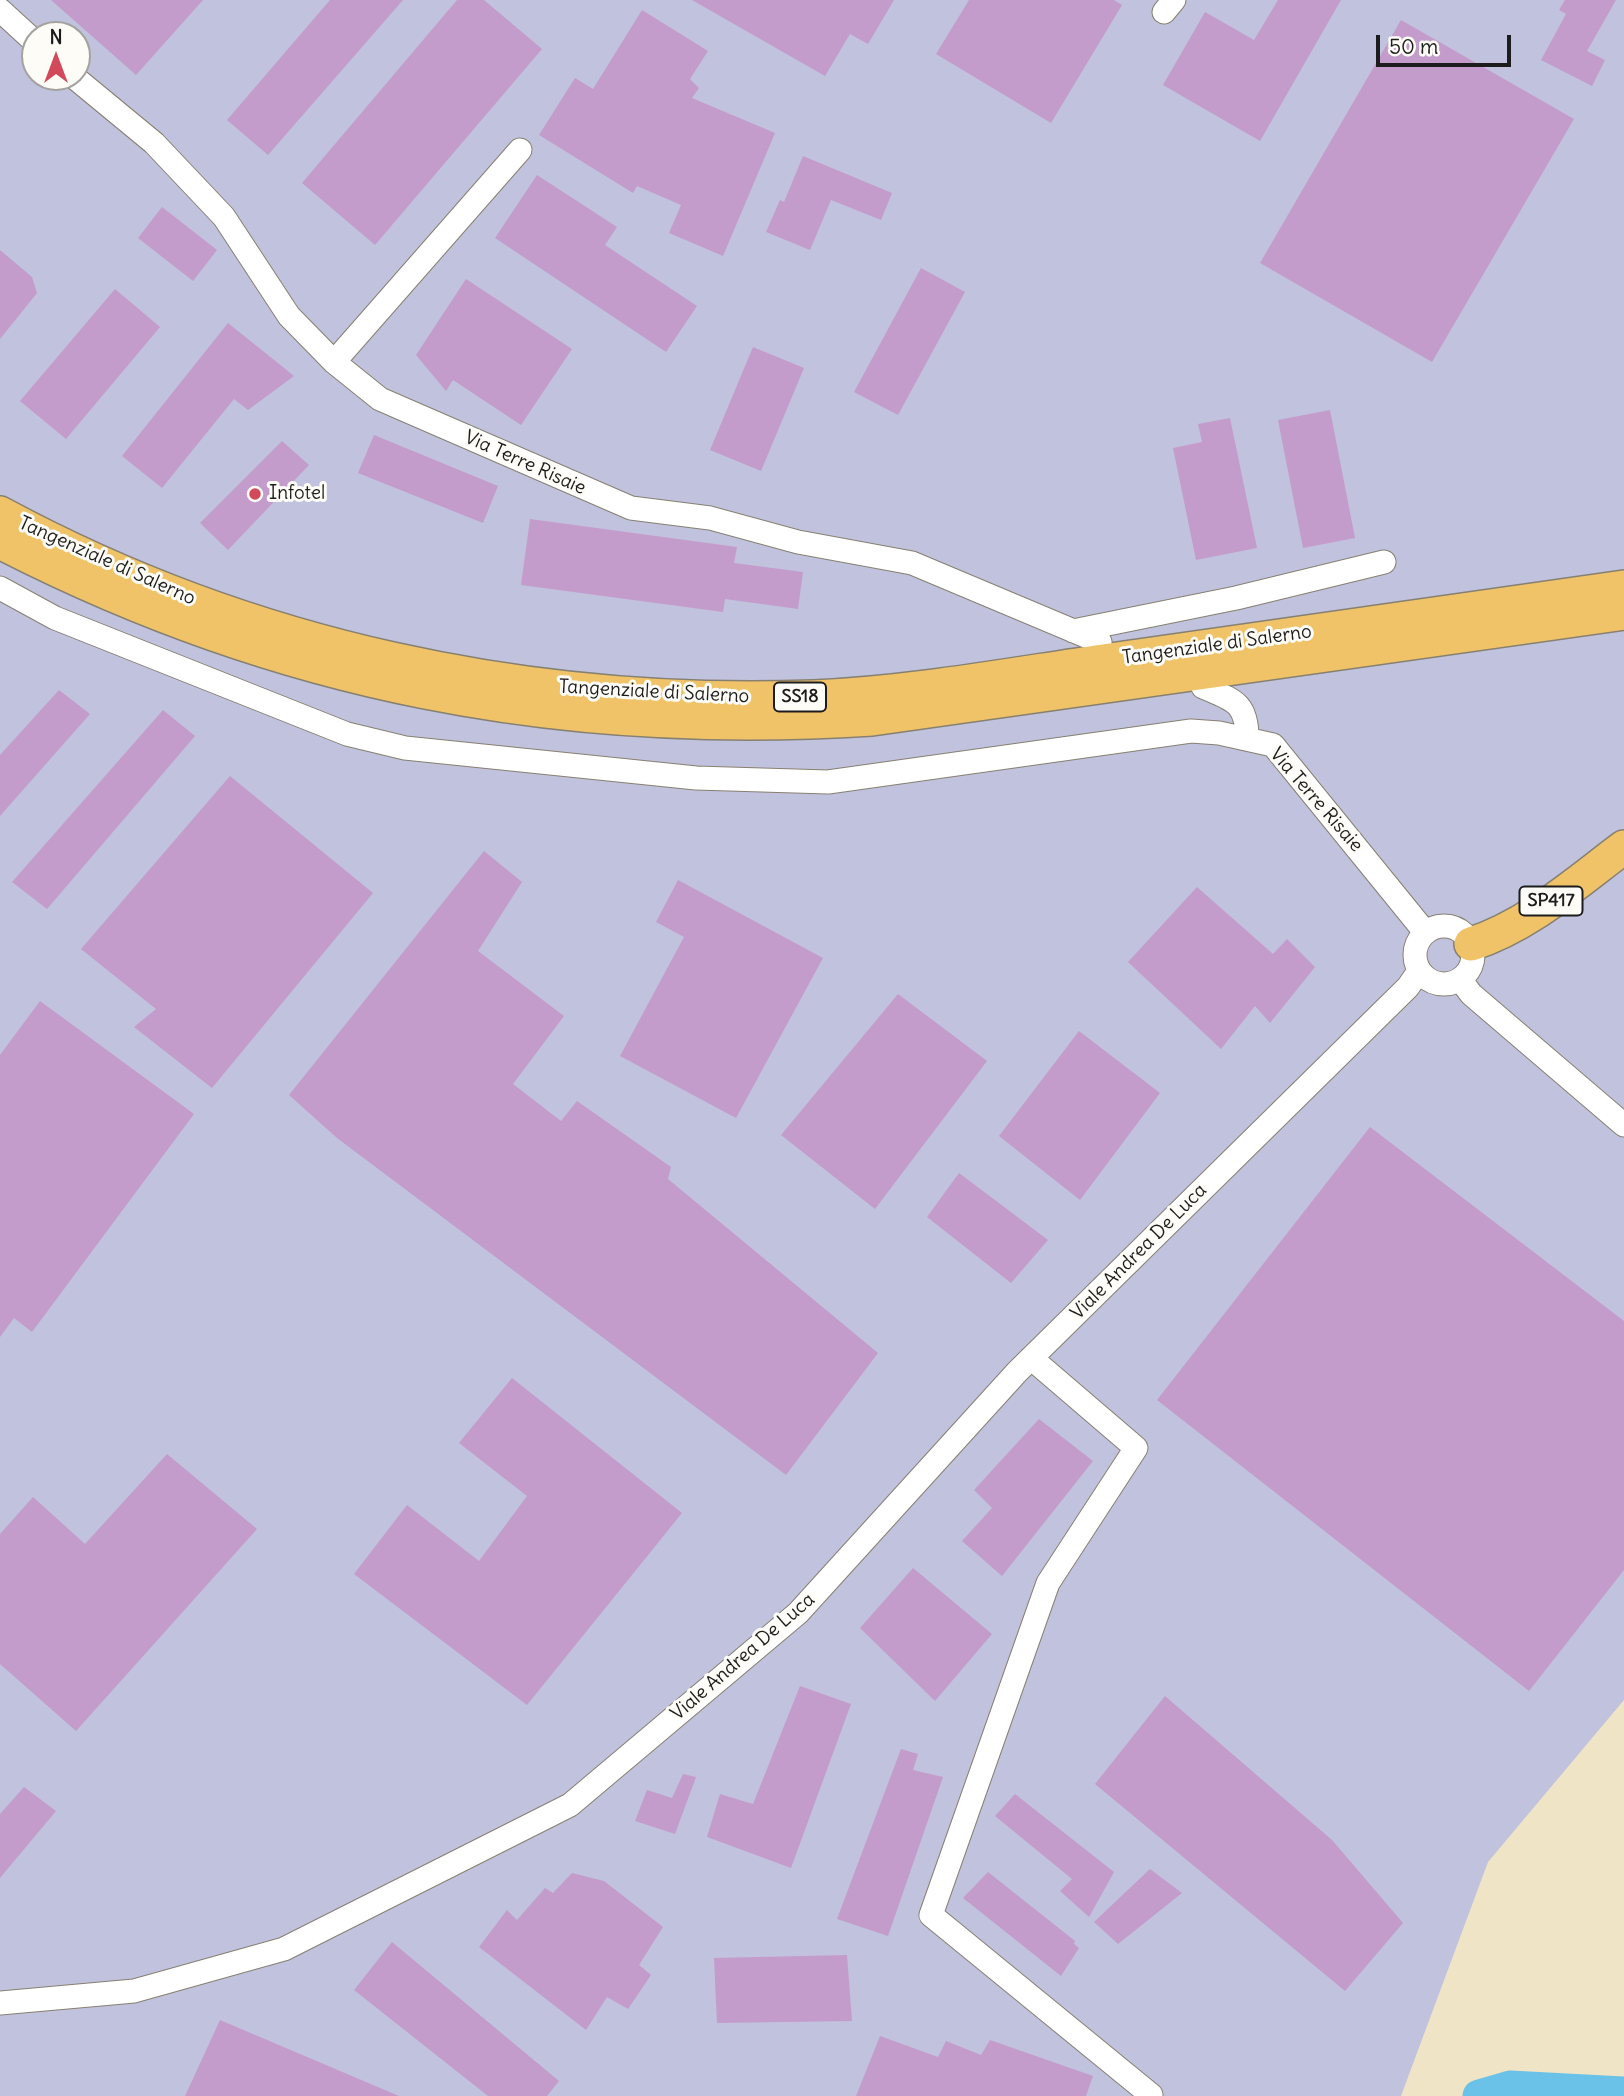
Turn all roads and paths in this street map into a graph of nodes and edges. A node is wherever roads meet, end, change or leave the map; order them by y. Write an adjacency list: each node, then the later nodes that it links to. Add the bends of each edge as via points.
1 (0, 10): 2 (street)
2 (21, 29)
3 (91, 91): 5 (street, Via Terre Risaie, via 154,143 224,217 289,316)
4 (520, 150): 5 (street)
5 (334, 362): 12 (street, Via Terre Risaie, via 380,399 631,508 709,518 798,542 912,563)
6 (0, 513): 9 (highway, Tangenziale di Salerno / SS18, via 160,588 308,638 450,672 625,695 813,697 871,692)
7 (0, 542): 11 (highway, Tangenziale di Salerno / SS18, via 159,615 326,671 496,706 668,723 885,718)
8 (1384, 562): 12 (street)
9 (1624, 587)
10 (0, 588): 15 (street, via 55,618 347,734 405,748 696,779 828,782 1191,731)
11 (1624, 613)
12 (1073, 631): 13 (street, Via Terre Risaie)
13 (1100, 642)
14 (1203, 687): 15 (street, Via Terre Risaie, via 1234,700 1244,712)
15 (1247, 738): 17 (street, Via Terre Risaie, via 1273,745)
16 (1624, 847): 18 (highway, SP417, via 1534,913)
17 (1425, 932): 18 (street, via 1451,926); 19 (street, via 1414,955)
18 (1471, 944): 20 (street, via 1472,964)
19 (1419, 971): 20 (street, via 1434,982); 22 (street, Viale Andrea De Luca, via 1408,987)
20 (1460, 979): 21 (street, via 1471,994)
21 (1624, 1125)
22 (1031, 1358): 23 (street, Viale Andrea De Luca, via 798,1613 570,1805 284,1949 134,1990); 24 (street, via 1136,1448 1048,1583 931,1914)
23 (0, 2003)
24 (1152, 2095)

